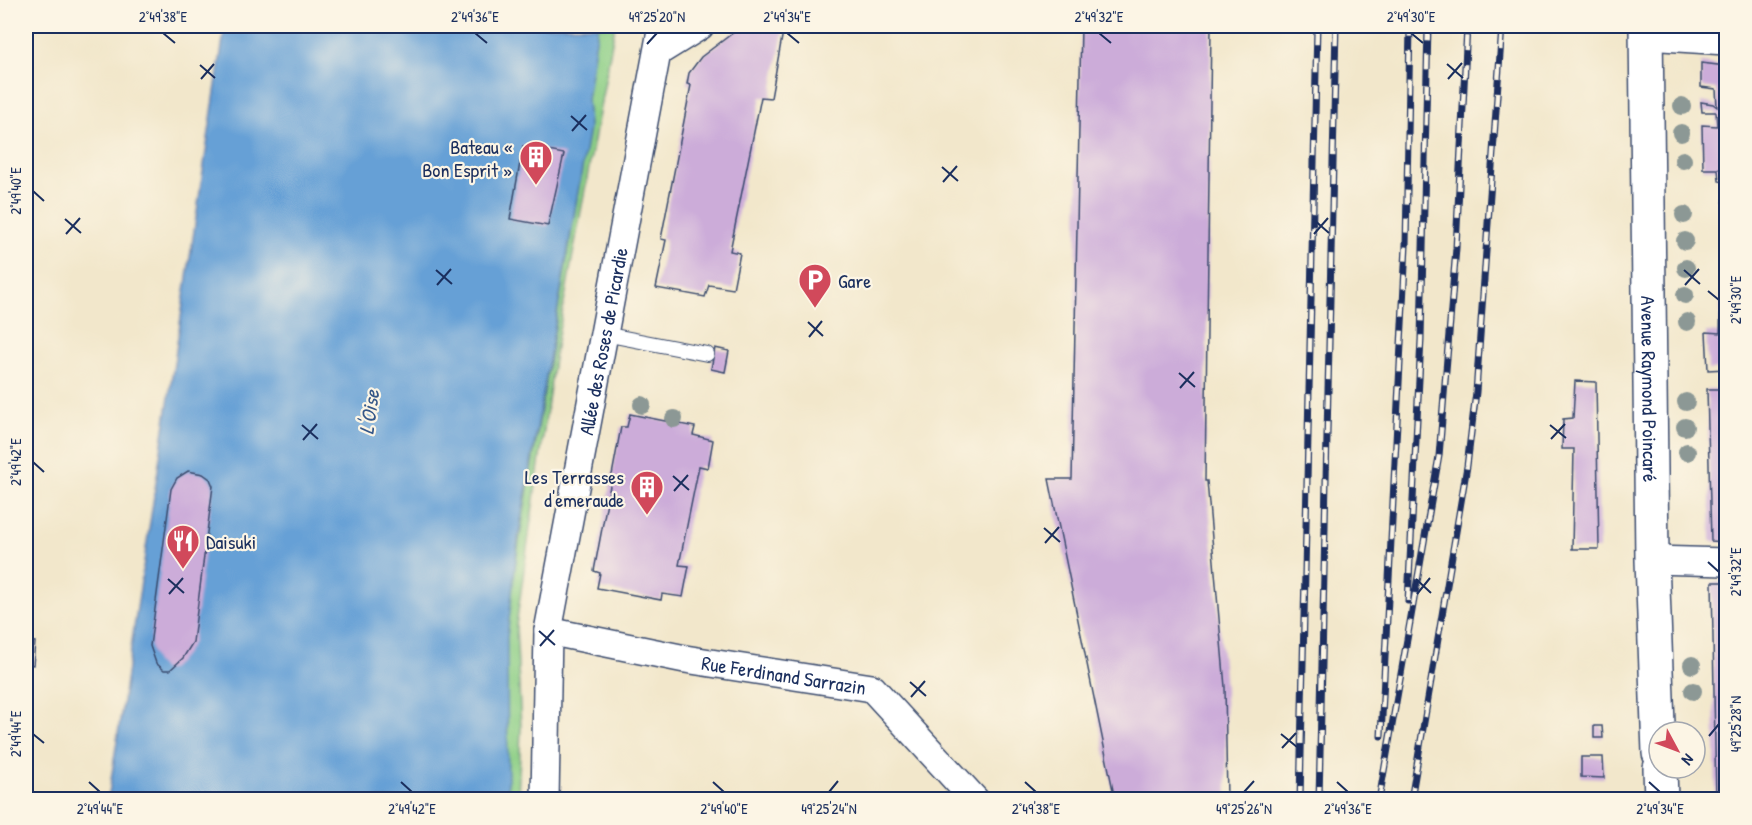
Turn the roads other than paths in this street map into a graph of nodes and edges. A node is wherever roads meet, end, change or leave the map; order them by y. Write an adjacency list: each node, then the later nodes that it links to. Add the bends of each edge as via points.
1 (700, 26): 3 (street)
2 (1646, 31): 4 (street); 7 (main road, Avenue Raymond Poincaré)
3 (660, 39): 5 (street, Allée des Roses de Picardie)
4 (1726, 41)
5 (604, 334): 6 (lane); 9 (street, Allée des Roses de Picardie)
6 (707, 354)
7 (1652, 560): 8 (street); 10 (main road, Avenue Raymond Poincaré)
8 (1726, 562)
9 (548, 631): 12 (street, Allée des Roses de Picardie); 13 (street, Rue Ferdinand Sarrazin, via 872,688)
10 (1658, 720)
11 (1660, 780): 14 (main road)
12 (545, 800)
13 (975, 800)
14 (1661, 800)

